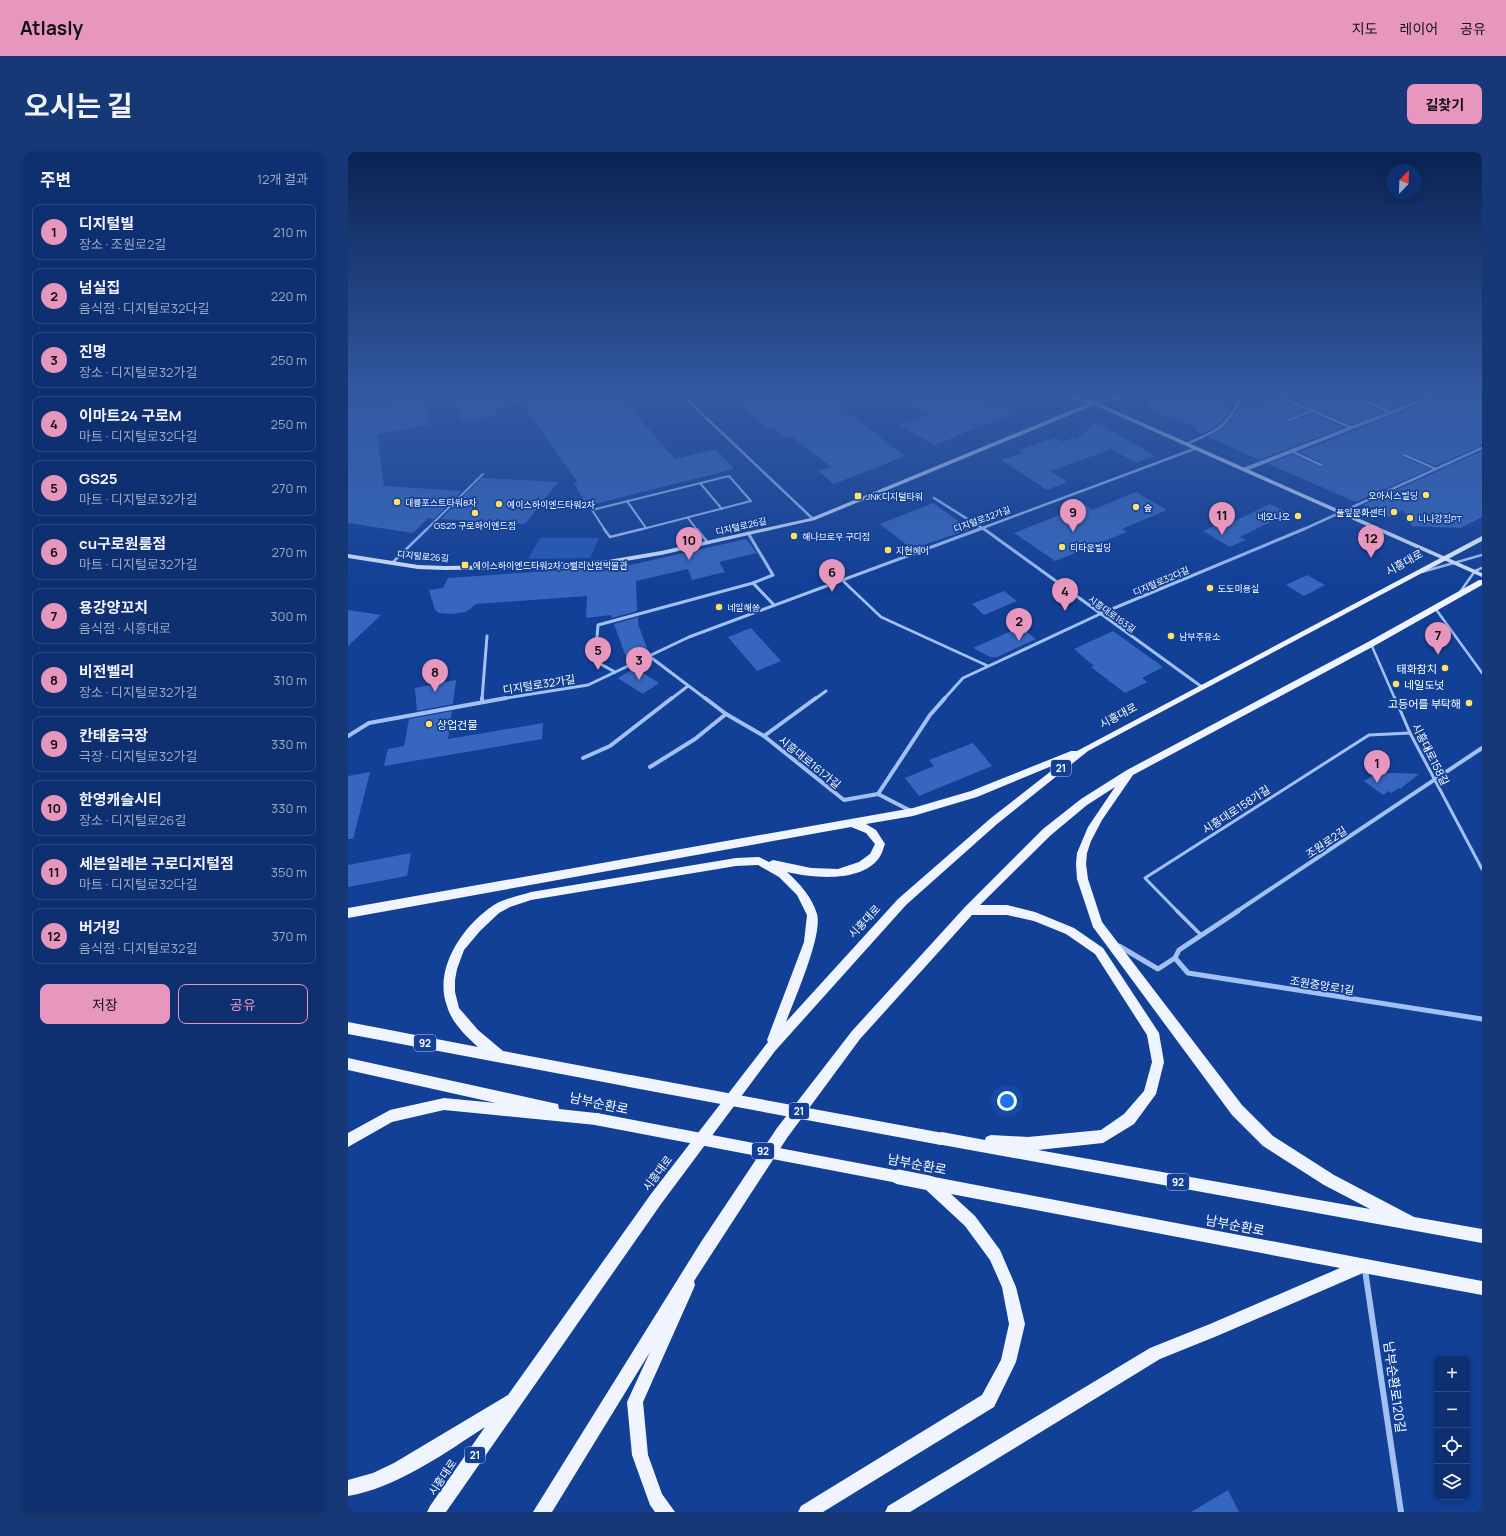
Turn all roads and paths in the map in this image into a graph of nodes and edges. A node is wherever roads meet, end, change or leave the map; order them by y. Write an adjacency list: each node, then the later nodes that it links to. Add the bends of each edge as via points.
1 (748, 457): 20 (street)
2 (962, 457): 20 (street, 디지털로26길)
3 (1172, 457): 22 (street, 디지털로32가길)
4 (1218, 457): 12 (street)
5 (1274, 457): 12 (lane)
6 (1274, 457): 12 (street)
7 (1305, 457): 10 (lane)
8 (1410, 457): 11 (lane)
9 (1460, 457): 11 (street, 디지털로32다길)
10 (1321, 465)
11 (1436, 468): 18 (street, 디지털로32다길)
12 (1244, 469): 18 (street)
13 (483, 474): 29 (lane)
14 (700, 483): 16 (lane); 17 (lane); 17 (lane, via 729,476 751,501)
15 (934, 498): 22 (street, 시흥대로163길)
16 (627, 501): 21 (lane); 21 (lane, via 592,510 610,537)
17 (722, 509): 19 (lane)
18 (1342, 512): 28 (street); 41 (street, 디지털로32다길)
19 (688, 518): 21 (lane); 25 (lane)
20 (813, 519): 23 (street, 디지털로26길)
21 (646, 528)
22 (983, 528): 35 (street, 디지털로32가길); 41 (street, 시흥대로163길)
23 (748, 534): 25 (street, 디지털로26길); 37 (street, via 773,575)
24 (1482, 538): 28 (main road, 시흥대로 / 21)
25 (708, 543): 29 (street, 디지털로26길, via 661,554 608,562 445,568)
26 (1482, 555): 30 (lane)
27 (348, 556): 29 (street, 디지털로26길)
28 (1443, 558): 30 (street); 33 (main road, 시흥대로 / 21)
29 (392, 563)
30 (1457, 563): 32 (street); 33 (lane)
31 (1482, 568): 32 (lane)
32 (1474, 571): 34 (street); 38 (lane)
33 (1414, 574): 49 (main road, 시흥대로 / 21)
34 (1482, 574)
35 (842, 580): 39 (street, 디지털로32가길); 45 (lane, via 881,617)
36 (1482, 582): 38 (main road, 21)
37 (753, 583): 39 (street); 46 (street, via 598,625 595,661)
38 (1457, 597): 40 (main road, 21)
39 (774, 605): 44 (street, 디지털로32가길, via 688,637)
40 (1435, 608): 43 (main road, 21); 47 (lane)
41 (1100, 614): 45 (street, 디지털로32다길); 49 (street, 시흥대로163길)
42 (487, 636): 51 (street)
43 (1371, 644): 53 (lane, 시흥대로158길); 60 (main road, 21)
44 (649, 656): 46 (street, 디지털로32가길); 48 (street, 시흥대로161가길)
45 (988, 666): 62 (street, 디지털로32다길, via 963,678 930,715)
46 (615, 672): 51 (street, 디지털로32가길, via 588,685)
47 (1482, 673)
48 (688, 686): 52 (street, 시흥대로161가길); 58 (street, via 610,746)
49 (1202, 687): 57 (main road, 시흥대로 / 21)
50 (826, 691): 55 (street, 시흥대로161가길)
51 (482, 702): 54 (street, 디지털로32가길, via 369,723)
52 (726, 714): 55 (street, 시흥대로161가길); 59 (street, via 695,739)
53 (1410, 733): 61 (lane, 시흥대로158길); 69 (lane, 시흥대로158가길, via 1368,735 1145,878)
54 (348, 736)
55 (764, 736): 62 (street, 시흥대로161가길, via 844,800)
56 (1482, 748): 61 (street, 조원로2길)
57 (1085, 749): 63 (main road, via 974,794); 74 (main road, 시흥대로 / 21, via 994,821 902,902)
58 (583, 758)
59 (650, 767)
60 (1130, 772): 67 (main road, 21, via 1084,802 1047,832); 70 (main road, via 1086,840 1081,864 1086,893 1097,924)
61 (1435, 780): 66 (lane, 시흥대로158길); 69 (street, 조원로2길)
62 (878, 794): 63 (street)
63 (913, 812): 64 (main road)
64 (850, 823): 65 (main road, via 867,828 876,834 880,844 874,857 858,867 833,874 807,873); 68 (main road)
65 (759, 860): 74 (main road, via 783,874 801,892 812,915 810,942); 75 (main road, via 531,896 498,907 469,933 453,959 449,985 452,1006 465,1024 485,1046)
66 (1482, 869)
67 (969, 910): 78 (main road, via 1007,910 1035,917 1070,931 1099,951 1152,1033 1158,1062 1150,1094 1129,1118 1103,1136 1028,1144); 83 (main road, 21, via 856,1035 782,1133)
68 (348, 913)
69 (1201, 935): 71 (street, 조원로2길, via 1179,950)
70 (1110, 941): 71 (street, via 1158,969); 81 (main road, via 1237,1110 1268,1141 1329,1180)
71 (1175, 958): 72 (street, 조원중앙로1길, via 1188,973)
72 (1482, 1019)
73 (348, 1028): 75 (main road, 92)
74 (771, 1047): 86 (main road, 시흥대로 / 21, via 656,1199)
75 (502, 1058): 78 (main road, 92, bridge)
76 (348, 1064): 77 (main road, 남부순환로 / 92)
77 (596, 1119): 79 (main road, via 444,1104 390,1116); 80 (main road, 남부순환로 / 92, bridge)
78 (942, 1138): 81 (main road, 92)
79 (348, 1140)
80 (929, 1183): 84 (main road, 남부순환로 / 92); 91 (main road, via 970,1222 995,1255 1009,1286 1017,1324 1008,1362 988,1401)
81 (1415, 1225): 82 (main road, 92)
82 (1482, 1236)
83 (706, 1246): 89 (main road, 21); 90 (main road, via 635,1402 640,1455 656,1499)
84 (1364, 1265): 85 (main road, 남부순환로 / 92); 92 (main road, via 1212,1331 1154,1353); 93 (street, 남부순환로120길)
85 (1482, 1288)
86 (514, 1399): 87 (main road, via 448,1442 391,1473 357,1487); 88 (main road, 시흥대로 / 21)
87 (348, 1488)
88 (436, 1512)
89 (542, 1512)
90 (666, 1512)
91 (807, 1512)
92 (894, 1512)
93 (1401, 1512)

